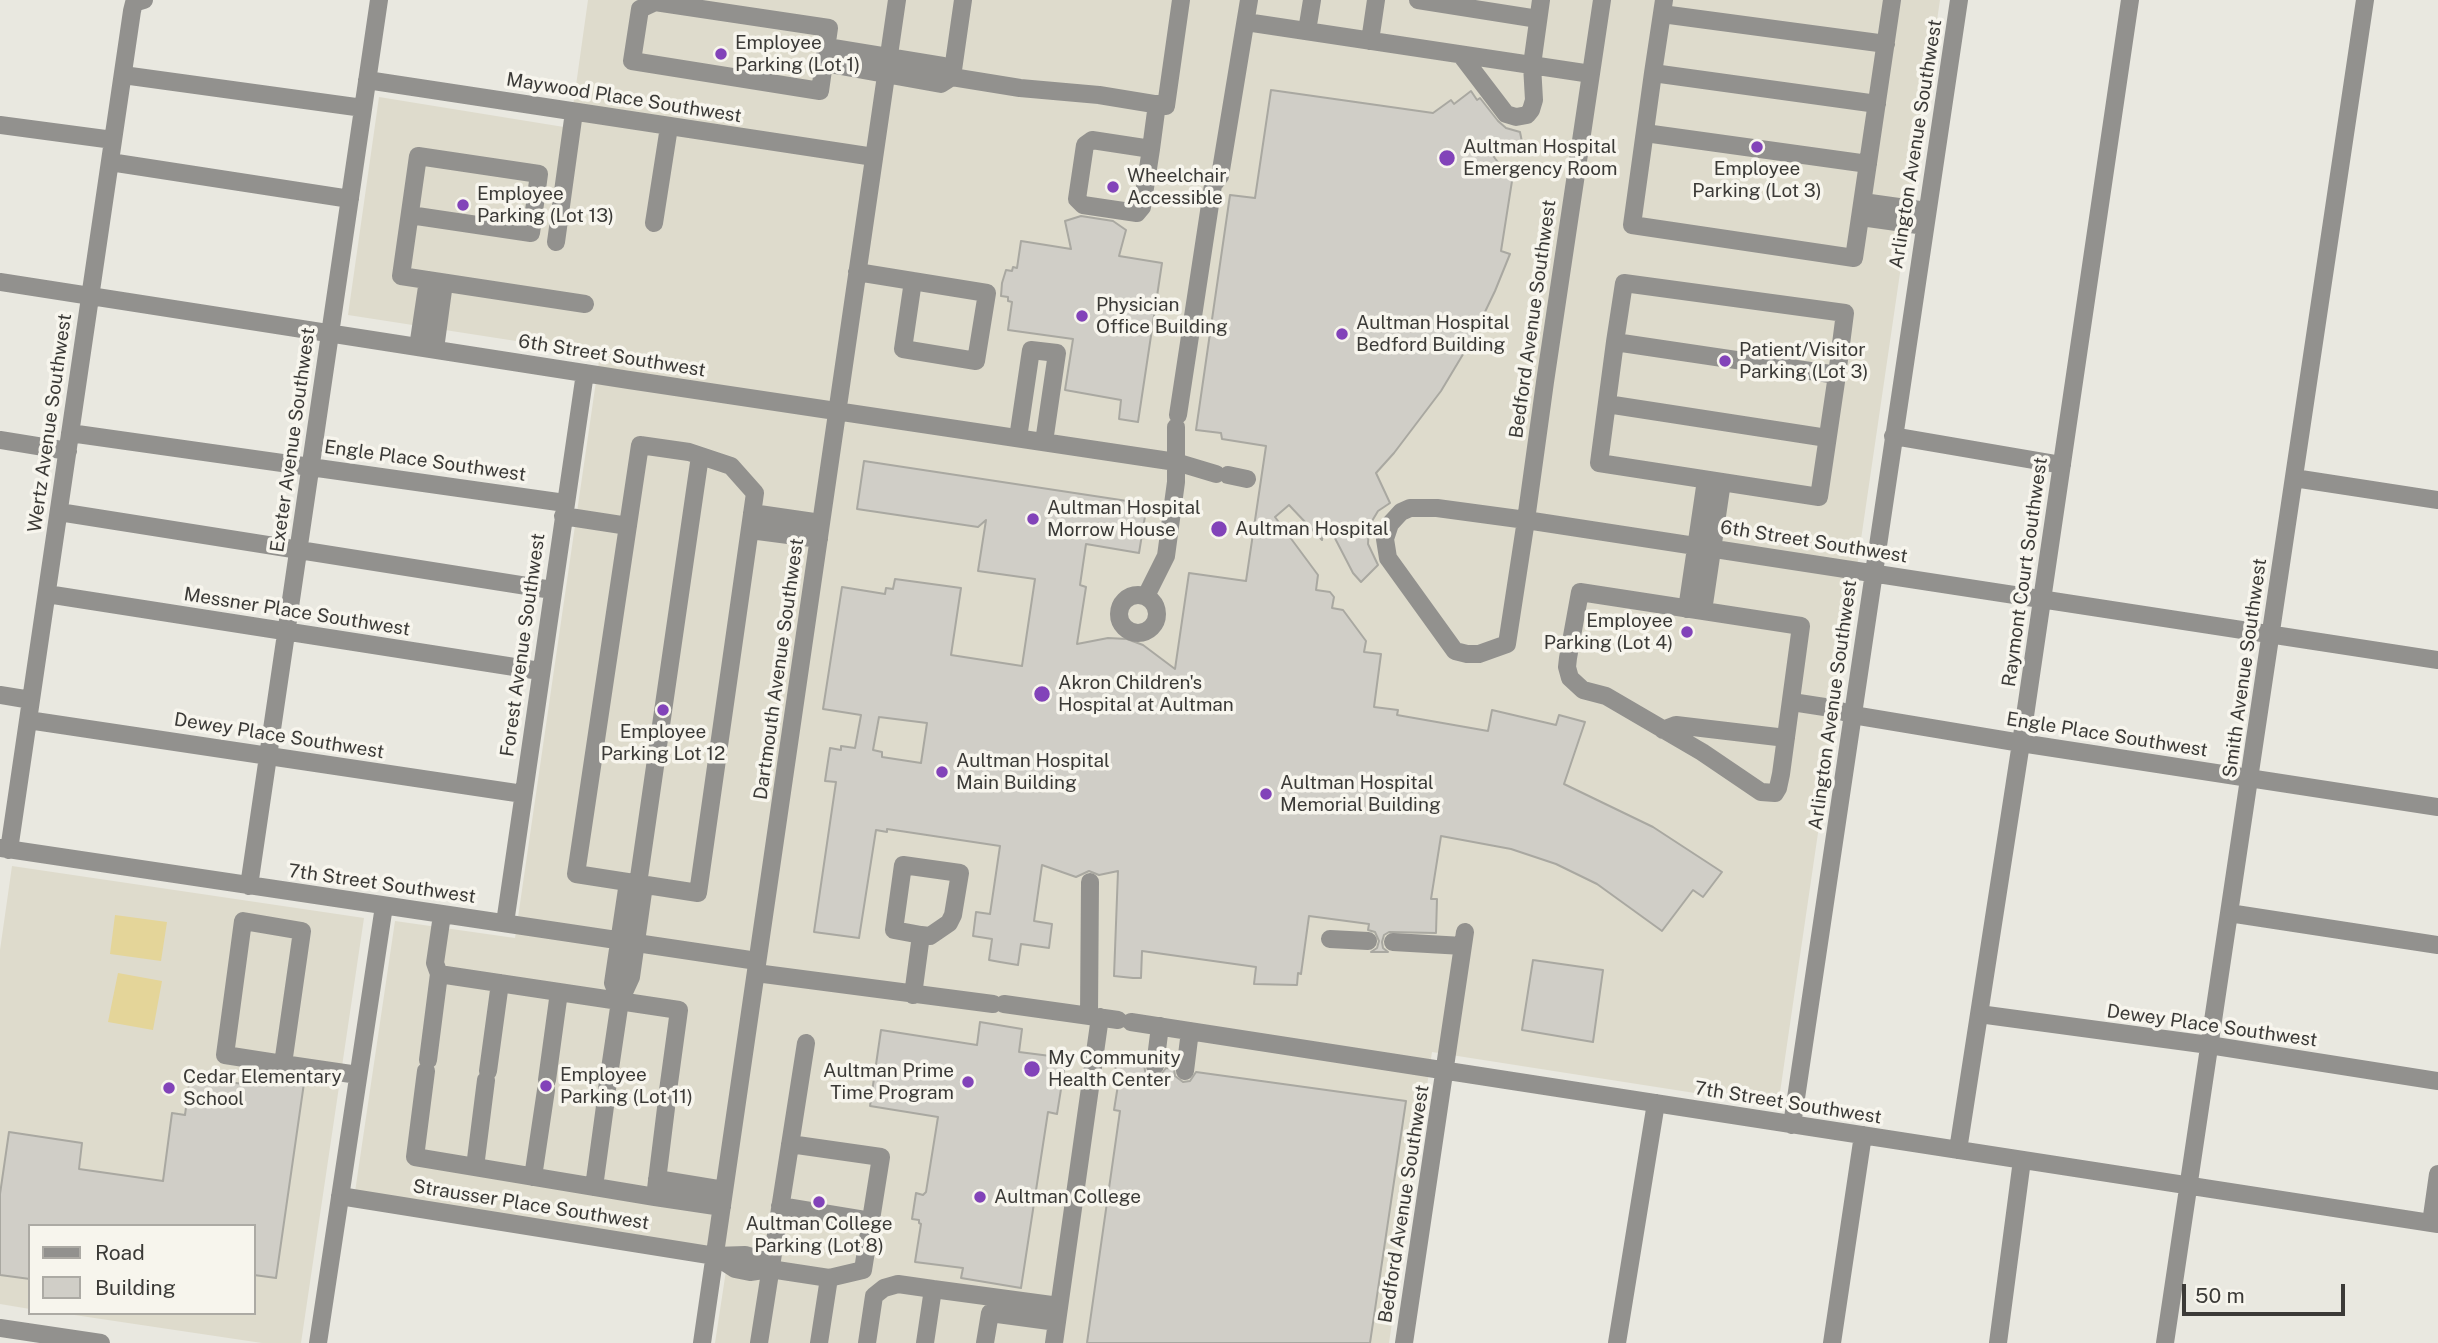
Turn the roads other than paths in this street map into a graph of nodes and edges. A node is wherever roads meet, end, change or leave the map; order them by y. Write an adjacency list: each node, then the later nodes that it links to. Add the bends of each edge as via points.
1 (379, 0): 31 (street, Exeter Avenue Southwest)
2 (897, 0): 26 (street, Dartmouth Avenue Southwest)
3 (963, 0): 30 (street)
4 (1181, 0): 32 (street, via 1166,106)
5 (1249, 0): 19 (street)
6 (1312, 0): 20 (street)
7 (1376, 0): 21 (street)
8 (1418, 0): 18 (street)
9 (1541, 0): 18 (street)
10 (1602, 0): 29 (street, Bedford Avenue Southwest)
11 (1892, 0): 22 (street)
12 (1959, 0): 47 (street, Arlington Avenue Southwest)
13 (2130, 0): 71 (street, Raymont Court Southwest)
14 (2365, 0): 73 (street, Smith Avenue Southwest)
15 (139, 1): 28 (street, Wertz Avenue Southwest)
16 (654, 1): 23 (street, via 830,29); 23 (street, via 640,9 632,61 820,91)
17 (1663, 7): 22 (street); 27 (street)
18 (1538, 19): 25 (street)
19 (1246, 22): 20 (street); 70 (street, via 1220,176 1213,185 1177,421)
20 (1307, 31): 21 (street)
21 (1370, 41): 24 (street)
22 (1886, 44): 33 (street)
23 (825, 55): 26 (street)
24 (1461, 55): 25 (street); 25 (street, via 1503,111 1516,117 1527,115 1532,107)
25 (1532, 65): 29 (street)
26 (887, 66): 30 (street, via 943,66); 41 (street, Dartmouth Avenue Southwest)
27 (1653, 73): 33 (street); 38 (street)
28 (122, 75): 34 (street); 39 (street, Wertz Avenue Southwest)
29 (1591, 75): 79 (street, Bedford Avenue Southwest)
30 (952, 77): 32 (street)
31 (367, 80): 34 (street, Exeter Avenue Southwest); 35 (street, Maywood Place Southwest)
32 (1157, 104): 40 (street)
33 (1877, 104): 43 (street)
34 (363, 108): 44 (street, Exeter Avenue Southwest)
35 (575, 112): 37 (street, Maywood Place Southwest); 49 (street)
36 (0, 125): 39 (street)
37 (669, 127): 41 (street, Maywood Place Southwest); 48 (street)
38 (1645, 133): 43 (street); 45 (street, via 1632,225 1854,258)
39 (113, 140): 42 (street, Wertz Avenue Southwest)
40 (1151, 149): 40 (street, via 1092,140 1085,145 1077,199 1083,205 1137,214)
41 (874, 157): 50 (street, Dartmouth Avenue Southwest)
42 (110, 162): 44 (street); 54 (street, Wertz Avenue Southwest)
43 (1868, 164): 45 (street)
44 (350, 199): 56 (street, Exeter Avenue Southwest)
45 (1862, 209): 47 (street)
46 (410, 215): 46 (street, via 418,156 539,174 531,233); 53 (street, via 401,276)
47 (1926, 218): 63 (street, Arlington Avenue Southwest)
48 (654, 223)
49 (556, 242)
50 (857, 272): 51 (street); 62 (street, Dartmouth Avenue Southwest)
51 (913, 281): 51 (street, via 987,293 976,361 903,349)
52 (0, 282): 54 (street, 6th Street Southwest)
53 (436, 282): 55 (street); 58 (street)
54 (90, 296): 56 (street, 6th Street Southwest); 67 (street, Wertz Avenue Southwest)
55 (585, 304)
56 (330, 333): 58 (street, 6th Street Southwest); 72 (street, Exeter Avenue Southwest)
57 (1615, 342): 60 (street); 60 (street, via 1624,282 1845,313); 61 (street)
58 (426, 348): 59 (street, 6th Street Southwest)
59 (585, 373): 62 (street, 6th Street Southwest); 77 (street, Forest Avenue Southwest)
60 (1837, 375): 65 (street)
61 (1607, 404): 65 (street); 75 (street, via 1599,463)
62 (837, 410): 64 (street, 6th Street Southwest); 82 (street, Dartmouth Avenue Southwest)
63 (1893, 436): 71 (street); 85 (street, Arlington Avenue Southwest)
64 (1018, 438): 68 (street, 6th Street Southwest); 68 (street, via 1031,350 1057,353)
65 (1828, 438): 75 (street, via 1819,497)
66 (0, 440): 67 (street, Engle Place Southwest)
67 (69, 442): 72 (street, Engle Place Southwest); 78 (street, Wertz Avenue Southwest)
68 (1044, 442): 70 (street, 6th Street Southwest)
69 (700, 456): 80 (street, via 731,466 755,493); 81 (street, via 640,445); 110 (street)
70 (1176, 462): 74 (street, 6th Street Southwest); 88 (street, via 1166,556)
71 (2062, 464): 89 (street, Raymont Court Southwest)
72 (310, 465): 77 (street, Engle Place Southwest); 84 (street, Exeter Avenue Southwest)
73 (2294, 478): 76 (street); 92 (street, Smith Avenue Southwest)
74 (1247, 479)
75 (1714, 481): 83 (street)
76 (2438, 500)
77 (564, 509): 81 (street, Engle Place Southwest); 86 (street, Forest Avenue Southwest)
78 (58, 512): 84 (street); 87 (street, Wertz Avenue Southwest)
79 (1526, 520): 83 (street, 6th Street Southwest); 93 (street, Bedford Avenue Southwest); 93 (street, 6th Street Southwest, via 1437,508 1410,509 1394,518 1385,540 1394,569 1455,650 1479,654)
80 (751, 522): 82 (street); 110 (street, via 698,893)
81 (628, 526): 110 (street, via 576,874)
82 (820, 531): 122 (street, Dartmouth Avenue Southwest)
83 (1705, 547): 85 (street, 6th Street Southwest); 90 (street)
84 (299, 548): 86 (street); 91 (street, Exeter Avenue Southwest)
85 (1873, 572): 89 (street, 6th Street Southwest); 99 (street, Arlington Avenue Southwest)
86 (552, 590): 95 (street, Forest Avenue Southwest)
87 (47, 594): 91 (street, Messner Place Southwest); 97 (street, Wertz Avenue Southwest)
88 (1146, 596)
89 (2043, 598): 92 (street, 6th Street Southwest); 103 (street, Raymont Court Southwest)
90 (1695, 610): 98 (street, via 1801,626); 101 (street, via 1580,592 1568,658 1570,678 1583,690 1605,696)
91 (286, 631): 95 (street, Messner Place Southwest); 104 (street, Exeter Avenue Southwest)
92 (2271, 634): 94 (street, 6th Street Southwest); 105 (street, Smith Avenue Southwest)
93 (1507, 644)
94 (2438, 660)
95 (540, 671): 106 (street, Forest Avenue Southwest)
96 (0, 695): 97 (street)
97 (31, 700): 100 (street, Wertz Avenue Southwest)
98 (1792, 702): 99 (street, Engle Place Southwest); 102 (street)
99 (1853, 715): 103 (street, Engle Place Southwest); 141 (street, Arlington Avenue Southwest)
100 (28, 720): 104 (street, Dewey Place Southwest); 108 (street, Wertz Avenue Southwest)
101 (1662, 730): 102 (street, via 1676,725); 102 (street, via 1761,792 1775,793)
102 (1786, 738)
103 (2021, 743): 105 (street, Engle Place Southwest); 128 (street, Raymont Court Southwest)
104 (268, 755): 106 (street, Dewey Place Southwest); 111 (street, Exeter Avenue Southwest)
105 (2250, 778): 107 (street, Engle Place Southwest); 113 (street, Smith Avenue Southwest)
106 (523, 794): 115 (street, Forest Avenue Southwest)
107 (2438, 807)
108 (4, 849): 111 (street, 7th Street Southwest)
109 (1090, 882): 129 (street)
110 (637, 883): 118 (street)
111 (248, 886): 112 (street, 7th Street Southwest)
112 (384, 906): 114 (street, 7th Street Southwest); 138 (street)
113 (2229, 913): 121 (street); 133 (street, Smith Avenue Southwest)
114 (442, 915): 115 (street, 7th Street Southwest); 123 (street, via 435,964)
115 (505, 923): 118 (street, 7th Street Southwest)
116 (921, 935): 116 (street, via 894,930 904,865 960,873 949,923 930,936); 126 (street)
117 (1330, 939): 119 (street)
118 (628, 941): 122 (street, 7th Street Southwest); 127 (street, via 631,977)
119 (1368, 941)
120 (1393, 942): 136 (street, Bedford Avenue Southwest, via 1464,939)
121 (2438, 945)
122 (757, 967): 126 (street, 7th Street Southwest); 153 (street, Dartmouth Avenue Southwest)
123 (439, 974): 124 (street); 146 (street, via 415,1157)
124 (500, 983): 125 (street); 146 (street)
125 (559, 992): 127 (street); 148 (street)
126 (913, 995): 129 (street, 7th Street Southwest)
127 (620, 1001): 150 (street); 151 (street, via 679,1010)
128 (1979, 1014): 133 (street, Dewey Place Southwest); 144 (street, Raymont Court Southwest)
129 (1110, 1018): 130 (street, 7th Street Southwest); 161 (street)
130 (1160, 1026): 131 (street, 7th Street Southwest); 135 (street)
131 (1190, 1031): 136 (street, 7th Street Southwest); 137 (street)
132 (806, 1043): 143 (street)
133 (2209, 1045): 139 (street, Dewey Place Southwest); 149 (street, Smith Avenue Southwest)
134 (284, 1064): 134 (street, via 302,930 243,921 225,1055); 138 (street)
135 (1155, 1066)
136 (1445, 1070): 140 (street, 7th Street Southwest); 172 (street, Bedford Avenue Southwest)
137 (1185, 1071)
138 (358, 1075): 152 (street)
139 (2438, 1081)
140 (1656, 1103): 141 (street, 7th Street Southwest); 173 (street)
141 (1792, 1125): 142 (street, 7th Street Southwest)
142 (1863, 1135): 144 (street, 7th Street Southwest); 174 (street)
143 (790, 1144): 154 (street); 155 (street, via 881,1157)
144 (1958, 1150): 145 (street, 7th Street Southwest)
145 (2022, 1160): 149 (street, 7th Street Southwest); 175 (street)
146 (475, 1167): 148 (street)
147 (2438, 1174): 156 (street)
148 (533, 1177): 150 (street)
149 (2188, 1186): 156 (street, 7th Street Southwest); 176 (street, Smith Avenue Southwest)
150 (594, 1187): 151 (street)
151 (656, 1188): 153 (street)
152 (340, 1196): 157 (street, Strausser Place Southwest); 164 (street)
153 (723, 1199): 157 (street, Dartmouth Avenue Southwest)
154 (780, 1206): 155 (street); 158 (street)
155 (871, 1221): 159 (street, via 863,1270)
156 (2435, 1224)
157 (715, 1256): 158 (street, Strausser Place Southwest, via 745,1255); 165 (street, Dartmouth Avenue Southwest)
158 (771, 1269): 159 (street, Strausser Place Southwest); 166 (street)
159 (829, 1278): 167 (street)
160 (933, 1289): 161 (street); 168 (street, via 898,1284 874,1296); 169 (street)
161 (1058, 1314): 170 (street, via 990,1313); 171 (street)
162 (0, 1328): 163 (street)
163 (101, 1343)
164 (318, 1343)
165 (702, 1343)
166 (759, 1343)
167 (819, 1343)
168 (867, 1343)
169 (925, 1343)
170 (985, 1343)
171 (1054, 1343)
172 (1404, 1343)
173 (1617, 1343)
174 (1832, 1343)
175 (1998, 1343)
176 (2165, 1343)

